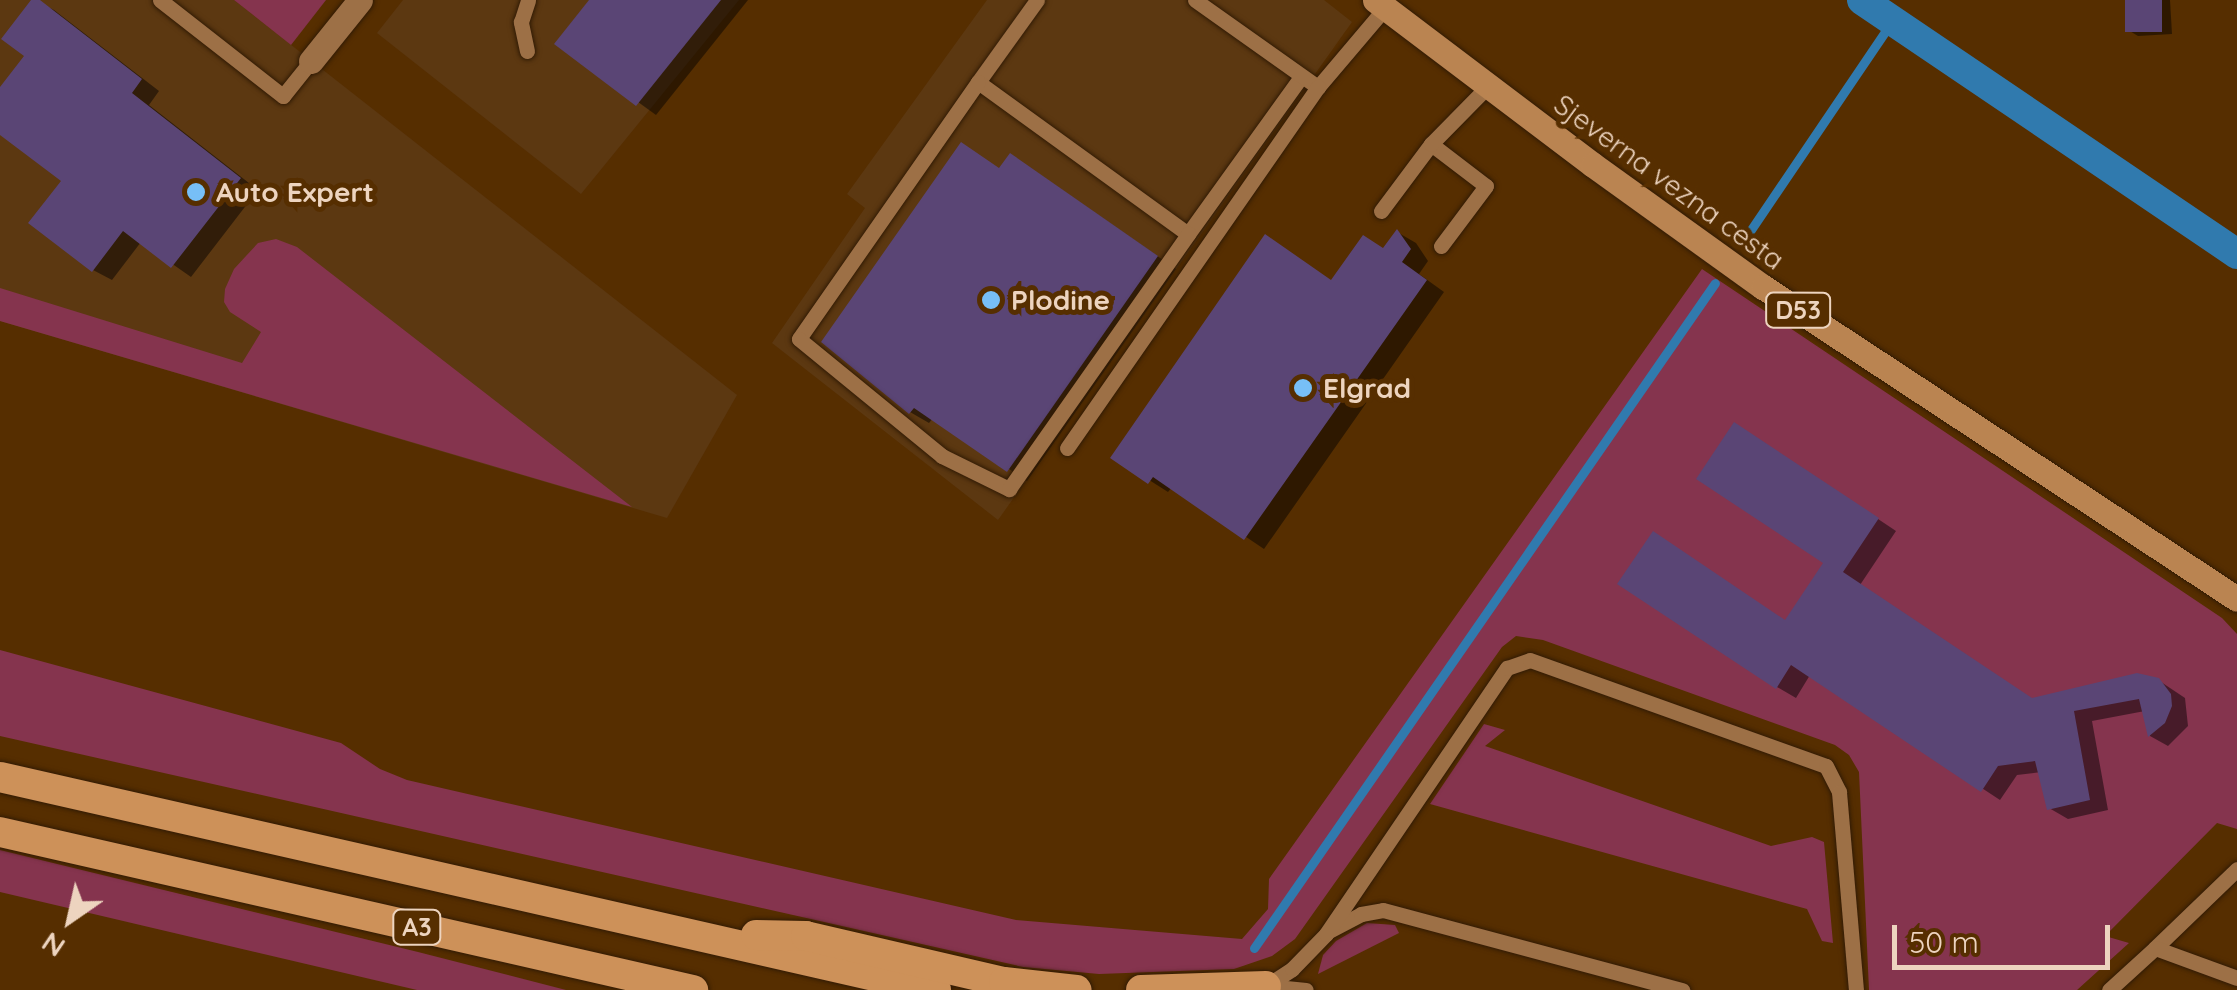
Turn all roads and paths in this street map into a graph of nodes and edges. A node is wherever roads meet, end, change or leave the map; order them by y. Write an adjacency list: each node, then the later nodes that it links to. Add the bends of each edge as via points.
1 (160, 0): 8 (lane, via 283,96)
2 (360, 0): 8 (street)
3 (528, 0): 7 (lane, via 520,22)
4 (1037, 0): 10 (lane)
5 (1195, 0): 9 (lane)
6 (1380, 4): 11 (main road, Sjeverna vezna cesta / D53); 12 (lane)
7 (527, 51)
8 (311, 61)
9 (1301, 77): 12 (lane); 15 (lane)
10 (978, 82): 15 (lane); 15 (lane, via 799,339 942,456 1009,489)
11 (1488, 86): 13 (lane); 18 (main road, Sjeverna vezna cesta / D53, via 1764,287)
12 (1318, 87): 17 (lane)
13 (1431, 144): 14 (lane); 16 (lane, via 1486,186)
14 (1381, 211)
15 (1188, 234)
16 (1441, 246)
17 (1067, 448)
18 (2237, 599)
19 (0, 777): 23 (highway, A3)
20 (0, 832): 27 (highway, A3)
21 (2237, 868): 24 (lane)
22 (1326, 934): 26 (lane); 32 (lane, via 1383,910); 33 (lane, via 1507,668 1530,660 1826,766 1839,792)
23 (721, 940): 28 (highway, A3); 29 (highway, via 806,936 1004,982)
24 (2155, 948): 25 (lane); 34 (lane)
25 (2237, 978)
26 (1266, 986): 30 (highway); 31 (lane)
27 (693, 990)
28 (936, 990)
29 (1077, 990)
30 (1142, 990)
31 (1306, 990)
32 (1682, 990)
33 (1856, 990)
34 (2109, 990)

